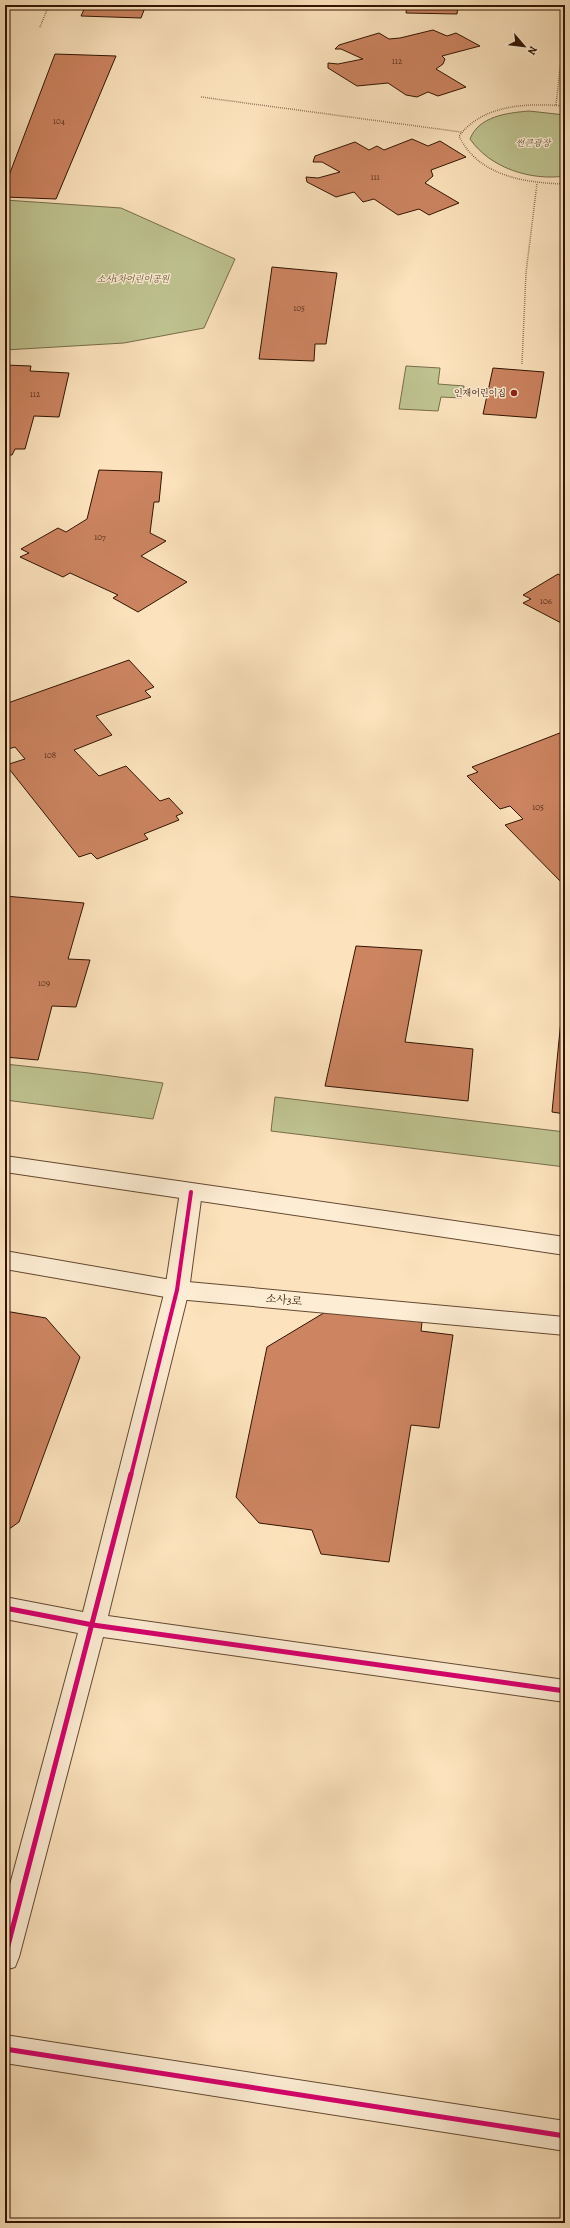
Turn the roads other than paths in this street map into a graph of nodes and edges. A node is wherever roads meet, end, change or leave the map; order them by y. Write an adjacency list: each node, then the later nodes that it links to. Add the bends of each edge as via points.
1 (5, 1164): 2 (street)
2 (191, 1192): 3 (street); 5 (street)
3 (565, 1246)
4 (5, 1260): 5 (street, 소사3로)
5 (177, 1290): 6 (street, 소사3로); 8 (street)
6 (565, 1326)
7 (5, 1608): 8 (street)
8 (93, 1625): 9 (street); 10 (street)
9 (565, 1691)
10 (5, 1957)
11 (5, 2049): 12 (street)
12 (565, 2136)

